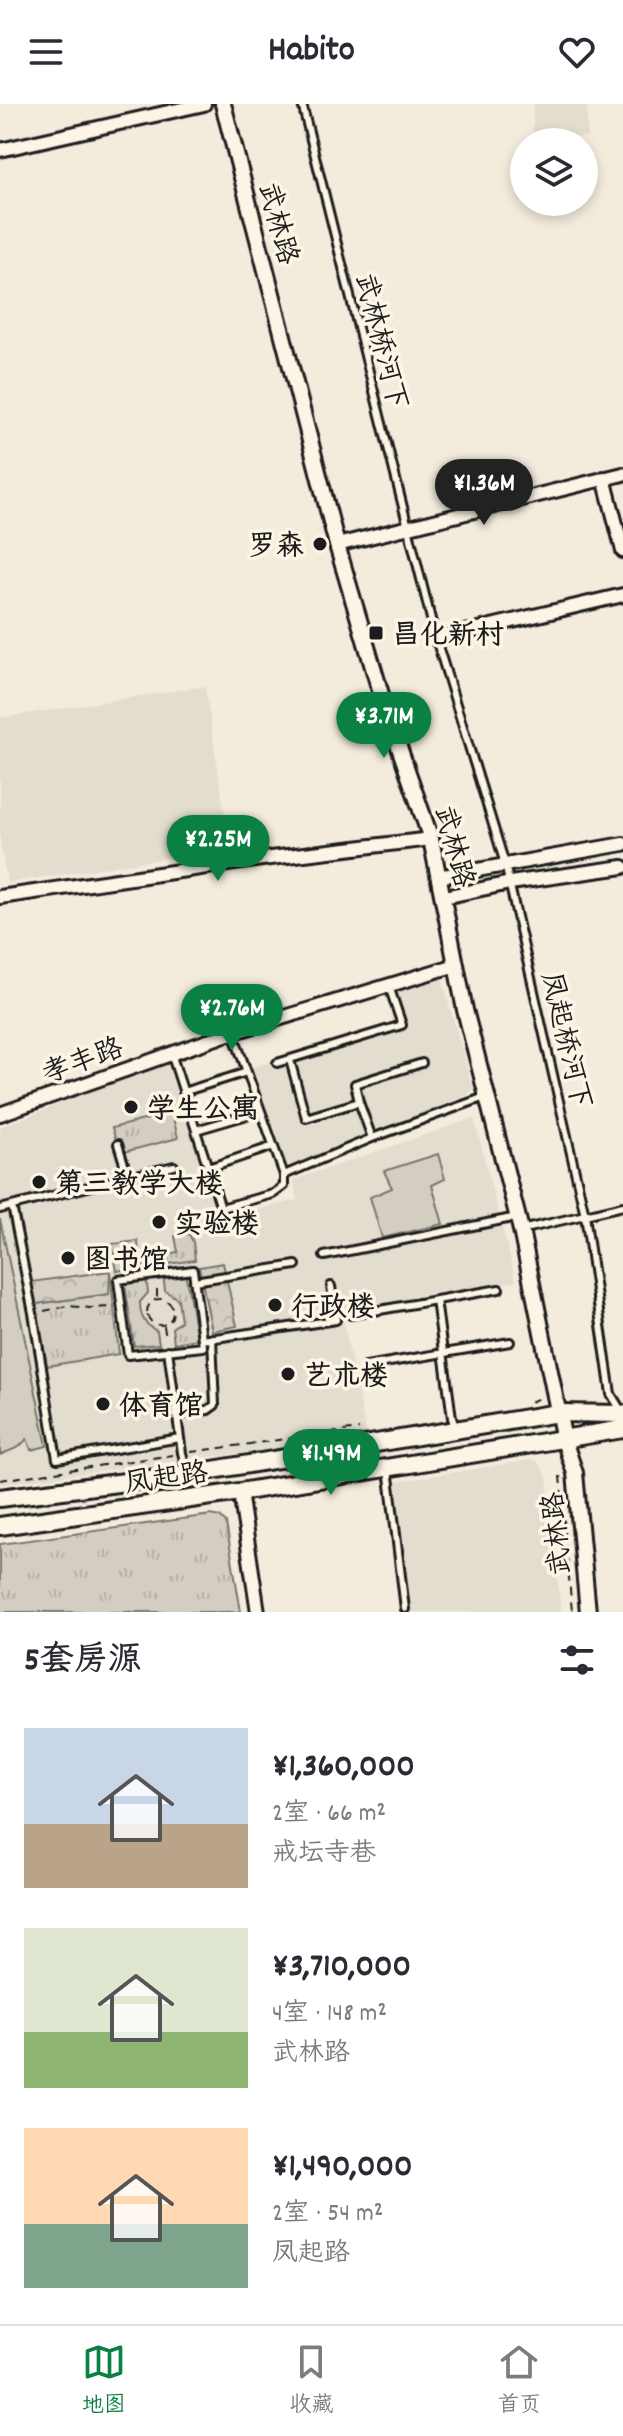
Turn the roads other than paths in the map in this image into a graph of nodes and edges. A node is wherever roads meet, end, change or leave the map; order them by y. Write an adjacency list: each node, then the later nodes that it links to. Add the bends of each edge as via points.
1 (204, 104): 4 (street)
2 (223, 104): 8 (street, 武林路)
3 (302, 104): 7 (lane, 武林桥河下)
4 (0, 150)
5 (623, 474): 6 (street)
6 (604, 478): 7 (street); 9 (street)
7 (407, 528): 8 (street); 11 (lane, 武林桥河下)
8 (337, 545): 12 (street, 武林路)
9 (623, 551)
10 (623, 595): 11 (street)
11 (436, 639): 14 (lane, 武林桥河下)
12 (431, 839): 16 (street, 武林路); 18 (street)
13 (623, 844): 14 (street)
14 (505, 864): 16 (street); 17 (lane, 凤起桥河下)
15 (623, 867): 17 (street)
16 (438, 877): 19 (street, 武林路)
17 (510, 883): 19 (street); 44 (lane, 凤起桥河下)
18 (0, 897)
19 (444, 897): 20 (street, 武林路)
20 (456, 965): 21 (street, 孝丰路); 29 (street, 武林路)
21 (389, 986): 22 (street, 孝丰路); 24 (lane, via 402,1025)
22 (233, 1033): 23 (street, 孝丰路); 27 (lane)
23 (171, 1053): 28 (lane); 32 (street, 孝丰路)
24 (290, 1060): 25 (lane); 30 (lane, via 306,1118)
25 (277, 1063)
26 (422, 1063): 30 (lane, via 355,1084)
27 (247, 1072): 28 (lane); 31 (lane)
28 (183, 1092): 33 (lane)
29 (486, 1096): 34 (lane); 45 (street, 武林路)
30 (359, 1102): 34 (lane)
31 (261, 1111): 33 (lane); 36 (lane)
32 (0, 1114)
33 (196, 1130): 38 (lane)
34 (372, 1138): 39 (lane)
35 (118, 1144): 40 (lane)
36 (274, 1146): 38 (lane); 39 (lane)
37 (174, 1166): 40 (lane)
38 (208, 1168): 39 (lane, via 221,1208 273,1194 284,1186)
39 (284, 1175)
40 (128, 1177): 41 (lane)
41 (12, 1206): 43 (lane); 64 (lane, via 57,1459)
42 (623, 1206): 44 (lane)
43 (0, 1209)
44 (585, 1215): 45 (lane); 60 (lane, 凤起桥河下, via 611,1394)
45 (519, 1223): 46 (lane); 59 (street, 武林路)
46 (324, 1256)
47 (296, 1265): 48 (lane)
48 (194, 1281): 54 (lane); 56 (lane, via 193,1270 118,1280 128,1355)
49 (331, 1286): 53 (lane, via 336,1320)
50 (499, 1289): 51 (lane)
51 (436, 1300): 52 (lane); 57 (lane)
52 (351, 1315)
53 (212, 1338): 54 (lane); 61 (lane, via 215,1405)
54 (202, 1340): 56 (lane, via 203,1347)
55 (510, 1342): 57 (lane)
56 (168, 1350): 61 (lane)
57 (443, 1352): 58 (lane); 62 (lane)
58 (366, 1366)
59 (558, 1413): 60 (main road); 62 (main road); 65 (street, 武林路)
60 (623, 1414)
61 (176, 1415): 64 (lane)
62 (457, 1430): 67 (main road)
63 (623, 1430): 65 (main road, 凤起路)
64 (180, 1438): 67 (lane)
65 (564, 1440): 66 (main road, 凤起路); 73 (street, 武林路, via 575,1473)
66 (388, 1468): 68 (main road, 凤起路); 71 (lane)
67 (188, 1474): 69 (main road)
68 (240, 1492): 70 (main road, 凤起路); 72 (street)
69 (0, 1498)
70 (0, 1526)
71 (405, 1609)
72 (258, 1612)
73 (588, 1612)

